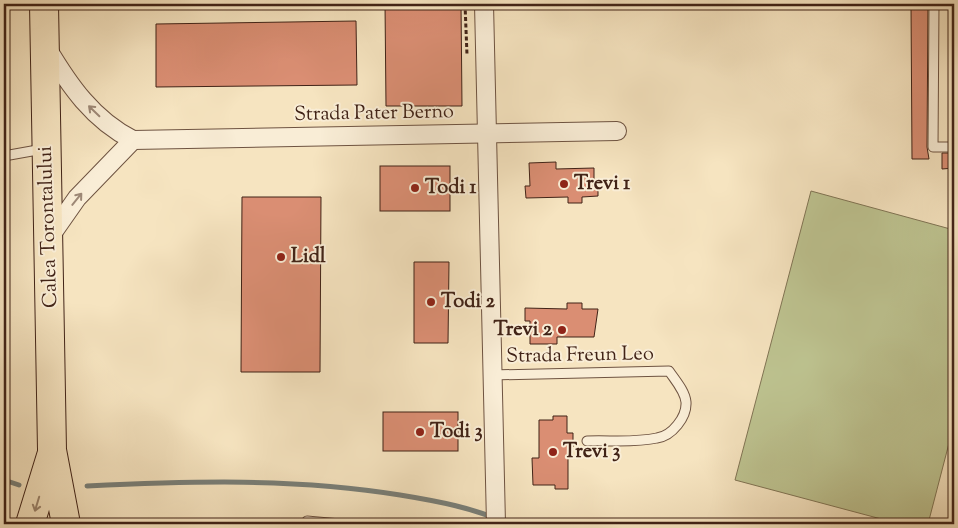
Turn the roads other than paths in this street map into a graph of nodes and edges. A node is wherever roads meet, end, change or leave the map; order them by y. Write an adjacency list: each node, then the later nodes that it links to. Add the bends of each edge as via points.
1 (44, 4): 4 (main road, Calea Torontalului)
2 (484, 4): 7 (street)
3 (934, 4): 9 (lane, via 933,148)
4 (46, 45): 8 (street, one-way to 4, via 114,131 90,109 66,79); 10 (main road, Calea Torontalului)
5 (4, 122): 11 (lane)
6 (617, 131): 7 (street, Strada Pater Berno)
7 (486, 133): 8 (street, Strada Pater Berno); 13 (street)
8 (132, 140): 12 (street, one-way to 8, via 77,198)
9 (954, 147)
10 (47, 148): 11 (lane); 12 (main road, Calea Torontalului)
11 (4, 156)
12 (49, 238): 15 (main road, Calea Torontalului)
13 (492, 375): 14 (lane, Strada Freun Leo, via 669,371 686,401 683,416 674,429 658,438); 16 (street)
14 (587, 441)
15 (52, 450): 17 (main road, Calea Torontalului, one-way to 17); 18 (main road, Calea Torontalului)
16 (495, 516)
17 (30, 524)
18 (66, 524)
19 (307, 524): 20 (lane, via 307,521)
20 (340, 524)

